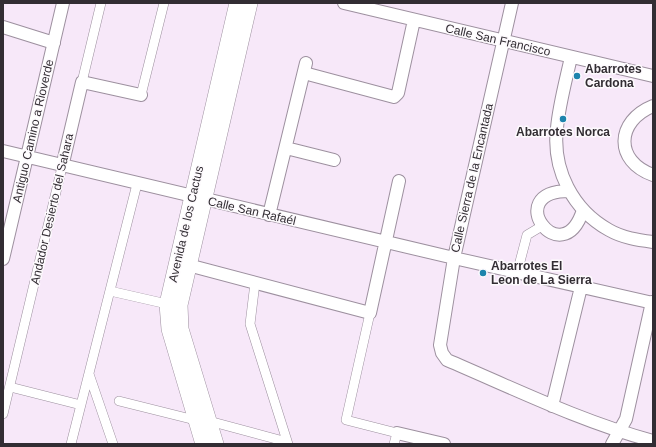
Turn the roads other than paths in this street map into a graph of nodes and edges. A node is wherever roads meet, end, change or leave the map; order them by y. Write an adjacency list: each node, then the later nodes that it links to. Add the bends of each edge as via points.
1 (63, 3): 11 (street, Antiguo Camino a Rioverde)
2 (101, 3): 14 (street, Andador Desierto del Sahara)
3 (164, 3): 15 (street)
4 (237, 3): 26 (street, Avenida de los Cactus)
5 (250, 3): 26 (street, Avenida de los Cactus)
6 (344, 3): 8 (street, Calle San Francisco)
7 (512, 3): 10 (street, Calle Sierra de la Encantada)
8 (414, 20): 10 (street, Calle San Francisco); 17 (street, via 398,93 394,97 305,68)
9 (3, 27): 11 (street)
10 (503, 41): 12 (street, Calle San Francisco); 32 (street, Calle Sierra de la Encantada)
11 (54, 43): 19 (street, Antiguo Camino a Rioverde)
12 (571, 57): 13 (street, Calle San Francisco); 25 (street, via 557,128 556,153)
13 (653, 76)
14 (82, 82): 15 (street); 21 (street, Andador Desierto del Sahara)
15 (140, 95)
16 (653, 106): 22 (street, via 640,111 630,121 625,133 625,147 630,160 640,170)
17 (286, 148): 20 (street); 28 (street)
18 (3, 151): 19 (street, Calle San Rafaél)
19 (26, 158): 21 (street, Calle San Rafaél); 33 (street, Antiguo Camino a Rioverde)
20 (334, 160)
21 (62, 167): 24 (street, Calle San Rafaél); 43 (street, Andador Desierto del Sahara)
22 (653, 175)
23 (399, 181): 30 (street)
24 (137, 184): 26 (street, Calle San Rafaél); 38 (street)
25 (569, 191): 27 (street); 29 (street, via 557,191 541,200 537,209)
26 (198, 198): 28 (street, Calle San Rafaél); 34 (street, Avenida de los Cactus); 40 (street, Avenida de los Cactus)
27 (583, 210): 29 (street, via 575,228 567,233 558,235); 31 (street, via 609,230 628,238)
28 (269, 215): 30 (street, Calle San Rafaél)
29 (542, 226): 35 (street, via 527,235)
30 (385, 242): 32 (street, Calle San Rafaél); 41 (street)
31 (653, 242)
32 (454, 258): 35 (street, Calle San Rafaél); 46 (street, Calle Sierra de la Encantada, via 440,345 442,353 447,360)
33 (3, 259)
34 (188, 265): 36 (street); 48 (street, Avenida de los Cactus, via 180,305 181,329)
35 (517, 273): 37 (street, Calle San Rafaél)
36 (255, 283): 41 (street); 52 (street, via 250,324)
37 (581, 287): 39 (street, Calle San Rafaél); 46 (street)
38 (110, 291): 40 (street); 42 (street)
39 (653, 302): 49 (street, via 626,419)
40 (167, 304): 48 (street, Avenida de los Cactus, via 169,330)
41 (370, 313): 50 (street, via 346,420)
42 (89, 374): 45 (street); 54 (street)
43 (10, 386): 45 (street); 47 (street, Andador Desierto del Sahara)
44 (119, 401): 48 (street)
45 (81, 405): 53 (street)
46 (552, 406): 49 (street)
47 (3, 414)
48 (202, 420): 52 (street); 55 (street, Avenida de los Cactus); 56 (street, Avenida de los Cactus)
49 (619, 432): 51 (street); 58 (street)
50 (395, 439): 57 (street)
51 (653, 441)
52 (287, 443)
53 (70, 444)
54 (113, 444)
55 (203, 444)
56 (216, 444)
57 (444, 444)
58 (612, 444)

